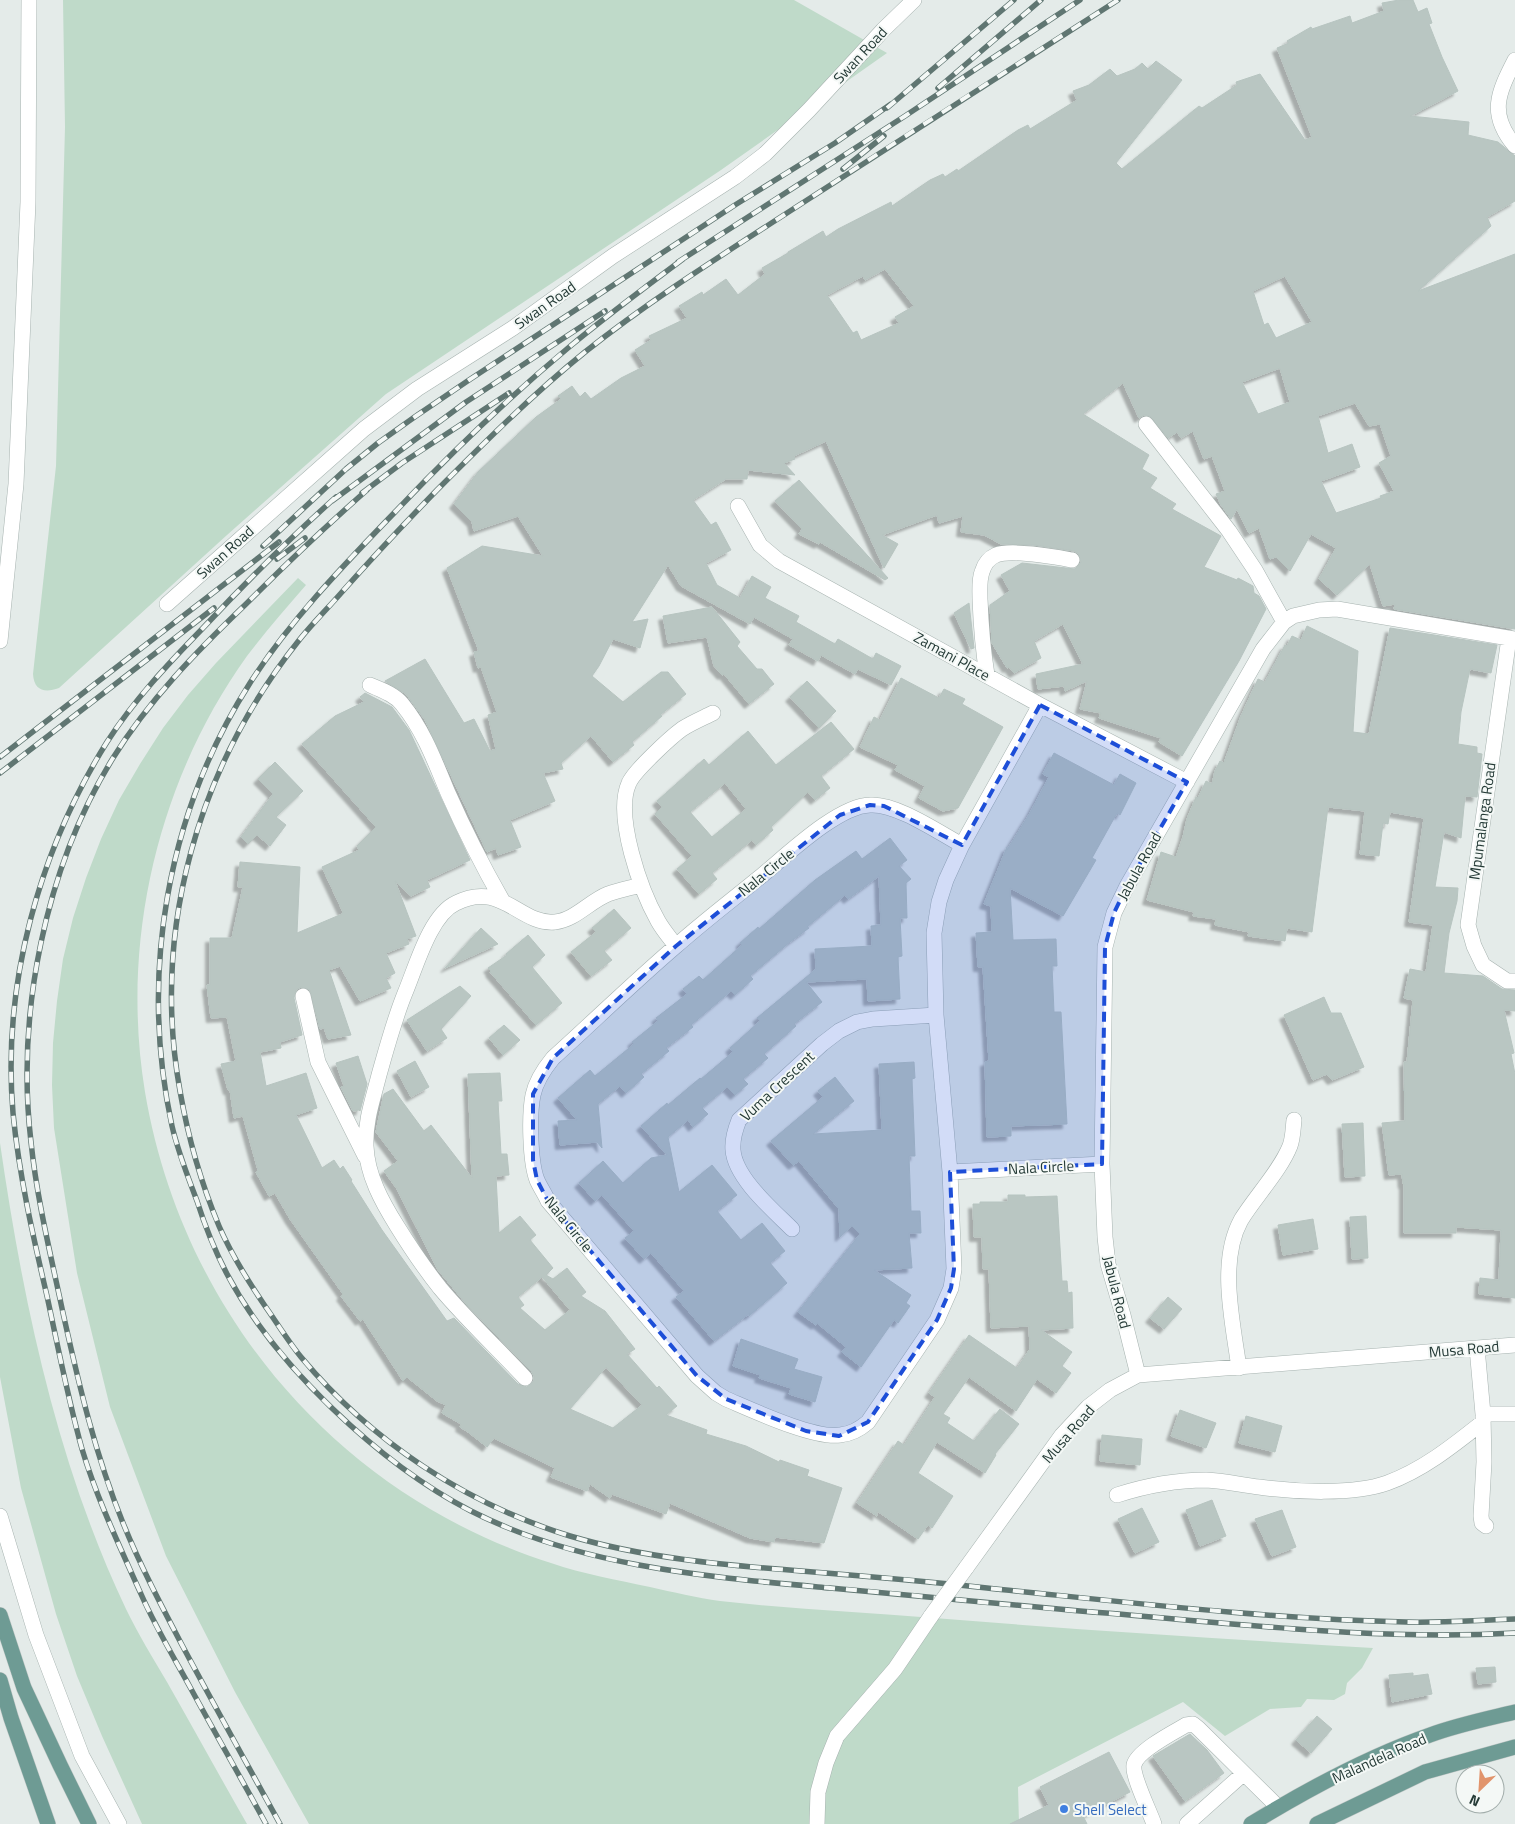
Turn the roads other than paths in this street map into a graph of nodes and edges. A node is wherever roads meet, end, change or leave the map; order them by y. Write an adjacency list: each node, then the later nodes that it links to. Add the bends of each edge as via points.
1 (29, 0): 11 (street, via 28,202 16,484)
2 (914, 0): 8 (street, Swan Road, via 766,154 364,429)
3 (1515, 60): 4 (street, via 1501,86 1498,109 1502,126)
4 (1515, 146)
5 (1146, 424): 9 (street, via 1230,530)
6 (738, 506): 12 (street, Zamani Place, via 760,545 779,561)
7 (1072, 560): 12 (street, via 998,554 989,560 982,571 980,583 980,620)
8 (167, 604)
9 (1284, 622): 10 (street, Jabula Road, via 1303,612 1337,609); 16 (street, Jabula Road, via 1263,649)
10 (1512, 638): 21 (street, Mpumalanga Road, via 1468,926 1483,965 1507,980)
11 (0, 642)
12 (987, 675): 14 (street, Zamani Place)
13 (370, 684): 19 (street, via 402,703 421,730 449,796)
14 (1040, 705): 16 (street, Zamani Place); 17 (street, Nala Circle)
15 (713, 713): 18 (street, via 682,729 636,771 628,783 625,819)
16 (1187, 782): 26 (street, Jabula Road, via 1126,886 1114,913 1105,947)
17 (962, 845): 20 (street, Nala Circle, via 899,811 884,806 858,807 840,815 805,840); 23 (street, Nala Circle, via 946,880 934,933)
18 (641, 885): 19 (street, via 608,894 556,922 528,916); 20 (street, via 659,924)
19 (502, 900): 25 (street, via 488,897 457,902 446,909 428,937 396,1016 373,1099 366,1128)
20 (676, 946): 27 (street, Nala Circle, via 553,1058 541,1073 533,1094 533,1160 537,1180 548,1201 697,1376 716,1393 798,1428 822,1434 839,1436 856,1431 868,1422 937,1320 951,1288 954,1269)
21 (1515, 981)
22 (303, 996): 25 (street, via 318,1062)
23 (936, 1015): 27 (street, Nala Circle); 28 (street, Vuma Crescent, via 873,1019 839,1031 739,1120 732,1149 735,1162 760,1196)
24 (1294, 1120): 31 (street, via 1289,1148 1240,1222 1232,1244 1230,1301)
25 (369, 1164): 33 (street, via 384,1206 418,1260)
26 (1102, 1164): 27 (street, Nala Circle); 32 (street, Jabula Road, via 1108,1264)
27 (950, 1172)
28 (792, 1229)
29 (1515, 1345): 30 (street, Musa Road)
30 (1477, 1348): 31 (street, Musa Road); 35 (street)
31 (1239, 1368): 32 (street, Musa Road)
32 (1138, 1375): 48 (street, Musa Road, bridge, via 1088,1407 1062,1435 895,1669 837,1736 818,1792)
33 (525, 1378)
34 (1515, 1414): 35 (street)
35 (1483, 1418): 36 (street, via 1434,1458 1410,1473 1379,1485 1296,1491 1208,1480 1153,1485); 38 (street, via 1481,1516)
36 (1117, 1495)
37 (0, 1516): 47 (street, via 36,1635 79,1746)
38 (1486, 1526)
39 (0, 1615): 46 (main road, via 24,1688)
40 (0, 1680): 45 (main road)
41 (1515, 1712): 44 (main road, Malandela Road, via 1430,1735 1353,1766)
42 (1515, 1747): 52 (main road, via 1425,1772)
43 (1243, 1774): 44 (street); 49 (street, via 1198,1728 1186,1724 1138,1756 1134,1764 1134,1774); 50 (street)
44 (1278, 1807): 51 (main road, Malandela Road)
45 (48, 1824)
46 (89, 1824)
47 (119, 1824)
48 (817, 1824)
49 (1154, 1824)
50 (1187, 1824)
51 (1252, 1824)
52 (1317, 1824)

